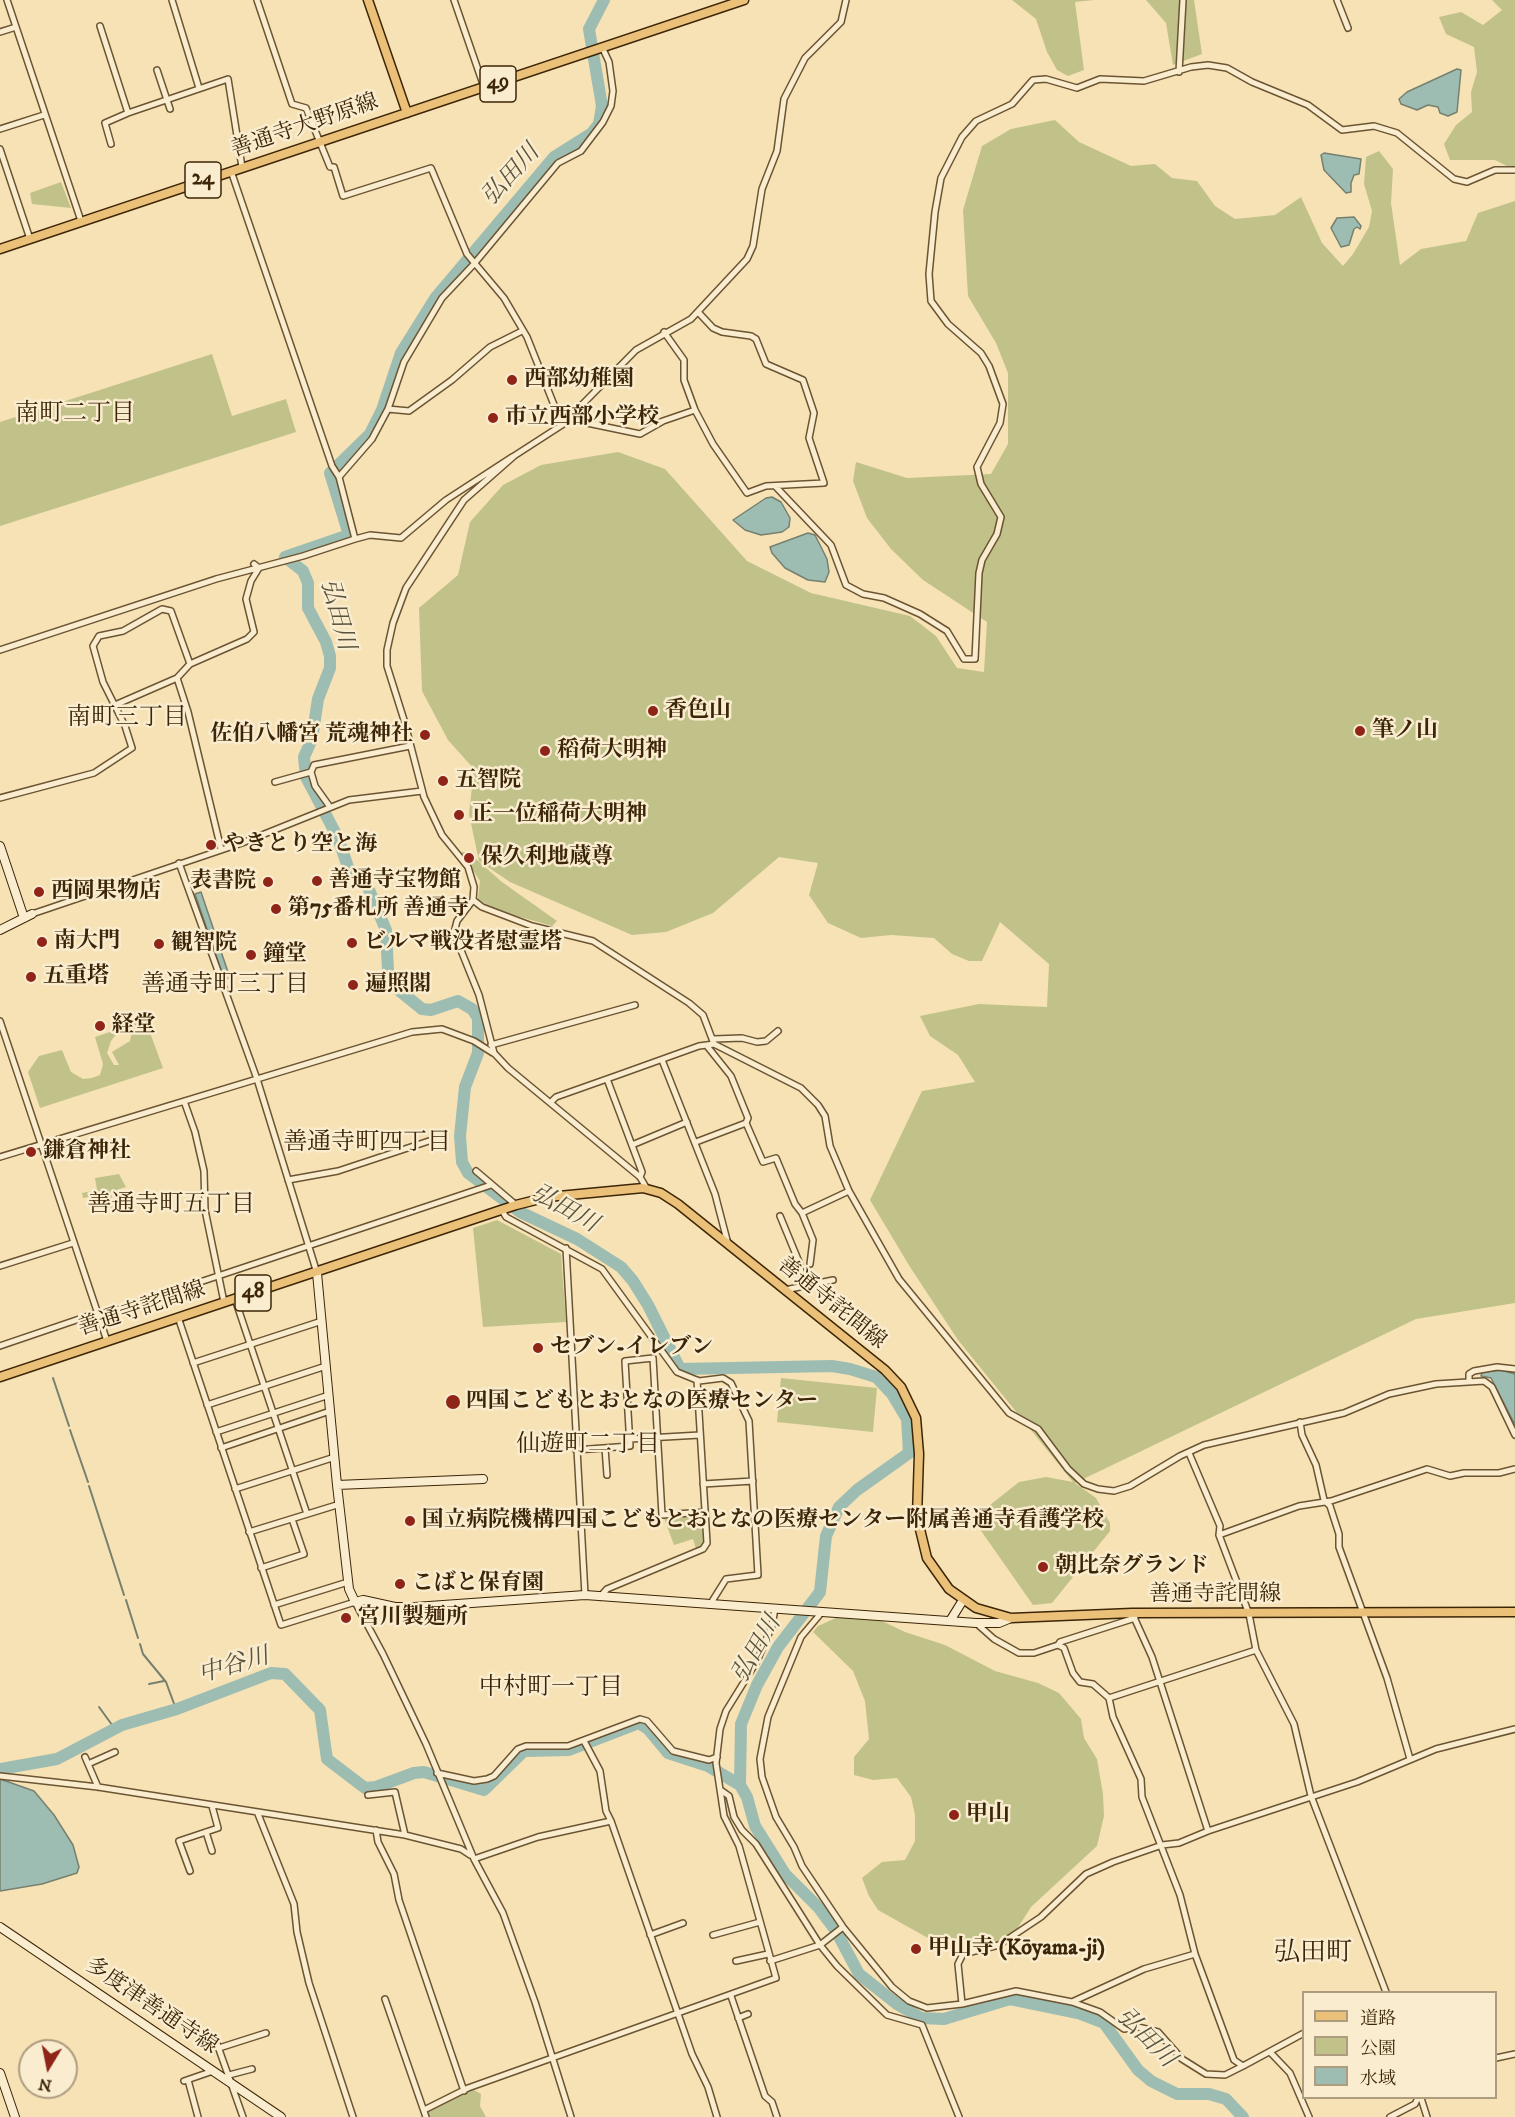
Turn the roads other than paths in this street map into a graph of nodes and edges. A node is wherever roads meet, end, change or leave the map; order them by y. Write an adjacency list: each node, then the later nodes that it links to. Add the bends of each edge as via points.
1 (7, 0): 11 (street)
2 (172, 0): 17 (street)
3 (257, 0): 25 (street, via 292,104 306,108)
4 (368, 0): 22 (main road, 善通寺大野原線)
5 (454, 0): 18 (street)
6 (744, 0): 14 (main road, 49)
7 (846, 0): 35 (street, via 841,22 805,58 784,99 777,151 762,189 753,246 747,259)
8 (1183, 0): 16 (street)
9 (1337, 0): 12 (street)
10 (100, 26): 21 (street)
11 (16, 27): 13 (street); 23 (street)
12 (1348, 28)
13 (0, 32)
14 (596, 51): 18 (main road, 49); 34 (street, via 609,62 613,91 603,122 581,151 558,163)
15 (157, 70): 19 (street)
16 (1179, 72): 29 (street, via 1208,65 1227,69 1308,105 1342,130 1384,127 1454,179 1467,182 1495,170); 44 (street, via 1144,81 1100,79 1077,88 1046,79 1033,80 1012,104 976,121 962,137 941,178 929,274 932,301 948,324 981,353 1003,404 1000,423 977,467 981,483 1000,517 997,534 979,573 975,659 964,659 947,631 920,614 846,585 831,545)
17 (200, 88): 19 (street); 28 (street, via 228,79)
18 (484, 89): 22 (main road, 49)
19 (166, 99): 20 (street); 21 (street)
20 (170, 109)
21 (128, 113): 26 (street, via 105,123)
22 (406, 113): 25 (main road, 善通寺大野原線 / 24)
23 (44, 115): 24 (street); 31 (street)
24 (0, 129)
25 (319, 141): 28 (main road, 善通寺大野原線 / 24); 34 (street, via 344,196 431,168)
26 (111, 144)
27 (0, 149): 32 (street)
28 (242, 167): 30 (main road, 善通寺大野原線 / 24)
29 (1515, 170)
30 (231, 171): 31 (main road, 善通寺大野原線 / 24); 43 (street)
31 (81, 221): 32 (main road, 善通寺大野原線 / 24)
32 (30, 239): 33 (main road, 善通寺大野原線 / 24)
33 (0, 249)
34 (472, 262): 36 (street, via 504,298); 38 (street, via 422,329 404,362)
35 (698, 312): 37 (street); 44 (street, via 722,333 752,336 766,364 803,380 814,413 809,438 824,483)
36 (522, 331): 38 (street, via 490,347 409,411); 41 (street)
37 (664, 332): 39 (street, via 684,360 684,380); 40 (street, via 625,359)
38 (388, 409): 43 (street, via 372,439)
39 (695, 410): 40 (street, via 640,434); 44 (street, via 747,493 766,486)
40 (568, 419): 41 (street)
41 (562, 425): 42 (street)
42 (514, 456): 45 (street, via 446,500 401,538); 51 (street, via 457,509 406,588 393,623 387,666)
43 (338, 476): 45 (street)
44 (776, 487)
45 (355, 539): 46 (street)
46 (256, 566): 47 (street); 48 (street, via 246,599 254,632 247,639)
47 (0, 650)
48 (190, 664): 49 (street); 50 (street, via 171,610 162,609 123,631 99,636 93,646 103,682)
49 (177, 678): 50 (street); 57 (street)
50 (115, 705): 55 (street, via 131,740 130,752 92,774)
51 (410, 746): 52 (street, via 314,765); 54 (street)
52 (311, 772): 53 (street); 56 (street, via 315,786)
53 (275, 782)
54 (422, 791): 56 (street, via 375,795); 60 (street, via 442,835 468,867)
55 (0, 798)
56 (330, 807): 57 (street)
57 (221, 849): 59 (street)
58 (1, 850): 62 (street)
59 (179, 863): 61 (street); 75 (street)
60 (473, 900): 67 (street, via 532,926 593,941 704,1015); 70 (street, via 457,921 454,933 478,995)
61 (32, 914): 62 (street)
62 (24, 918): 63 (street)
63 (0, 930)
64 (635, 1005): 70 (street)
65 (0, 1021): 68 (street)
66 (778, 1031): 67 (street, via 766,1041 742,1038)
67 (714, 1042): 71 (street); 90 (street, via 801,1088 818,1105)
68 (7, 1043): 69 (street); 82 (street)
69 (0, 1045)
70 (491, 1045): 72 (street)
71 (707, 1046): 73 (street); 79 (street, via 731,1076 748,1118)
72 (494, 1053): 75 (street, via 442,1029 419,1030); 77 (street)
73 (662, 1060): 74 (street); 78 (street)
74 (607, 1078): 77 (street); 83 (street)
75 (257, 1079): 76 (street); 87 (street)
76 (184, 1101): 82 (street); 102 (street, via 204,1171)
77 (551, 1102): 86 (street)
78 (687, 1122): 81 (street); 83 (street)
79 (746, 1123): 81 (street); 93 (street, via 763,1162 776,1158)
80 (432, 1140): 87 (street, via 338,1171)
81 (696, 1142): 96 (street)
82 (40, 1143): 84 (street); 95 (street)
83 (632, 1145): 86 (street, via 642,1172)
84 (0, 1157)
85 (476, 1171): 88 (street)
86 (640, 1178): 89 (street)
87 (288, 1180): 97 (street)
88 (491, 1185): 91 (street); 97 (street)
89 (647, 1189): 91 (main road, 善通寺詫間線 / 48, via 548,1197); 96 (main road, 善通寺詫間線 / 48, via 678,1204)
90 (849, 1191): 93 (street); 137 (street, via 899,1279 954,1349 966,1358 1009,1413 1038,1429 1084,1484 1114,1491)
91 (516, 1205): 92 (main road, 善通寺詫間線 / 48)
92 (503, 1209): 98 (street, via 506,1217); 101 (main road, 善通寺詫間線 / 48)
93 (802, 1213): 99 (street, via 813,1240)
94 (780, 1216): 104 (street, via 799,1262)
95 (73, 1243): 100 (street); 108 (street)
96 (728, 1244): 105 (main road, 善通寺詫間線 / 48)
97 (308, 1245): 101 (street); 102 (street)
98 (566, 1248): 114 (street, via 602,1269); 136 (street)
99 (810, 1264)
100 (0, 1266)
101 (317, 1273): 106 (main road, 善通寺詫間線 / 48); 110 (street)
102 (217, 1275): 107 (street); 108 (street)
103 (833, 1280): 104 (street)
104 (804, 1286): 105 (street)
105 (785, 1290): 158 (main road, 善通寺詫間線 / 48, via 885,1370 910,1402 918,1435 917,1517 921,1539 936,1574)
106 (235, 1299): 107 (main road, 善通寺詫間線 / 48); 112 (street)
107 (224, 1302): 109 (main road, 善通寺詫間線 / 48)
108 (98, 1315): 111 (street); 113 (street)
109 (178, 1317): 111 (main road, 善通寺詫間線 / 48); 116 (street)
110 (322, 1321): 112 (street); 117 (street)
111 (107, 1341): 119 (main road, 善通寺詫間線 / 48)
112 (250, 1344): 116 (street); 122 (street)
113 (0, 1346)
114 (661, 1349): 115 (street); 120 (street, via 676,1372)
115 (653, 1358): 132 (street); 133 (street, via 625,1361)
116 (193, 1363): 124 (street)
117 (326, 1366): 122 (street); 123 (street)
118 (1515, 1369): 121 (street, via 1474,1371)
119 (0, 1377)
120 (697, 1380): 130 (street); 143 (street, via 723,1378 731,1383 750,1421)
121 (1469, 1380): 127 (street, via 1413,1387 1344,1413); 131 (street, via 1484,1381 1492,1387)
122 (264, 1386): 124 (street); 126 (street)
123 (329, 1395): 125 (street); 126 (street)
124 (207, 1405): 129 (street)
125 (330, 1411): 128 (street); 138 (street)
126 (273, 1413): 128 (street); 129 (street)
127 (1300, 1422): 137 (street, via 1204,1445); 147 (street)
128 (278, 1429): 134 (street); 140 (street)
129 (216, 1432): 134 (street)
130 (700, 1435): 132 (street); 144 (street)
131 (1515, 1435)
132 (657, 1437): 133 (street); 149 (street, via 662,1515)
133 (630, 1439): 135 (street, via 630,1446)
134 (221, 1448): 146 (street)
135 (605, 1448): 136 (street); 141 (street)
136 (576, 1450): 156 (street)
137 (1189, 1453): 153 (street, via 1220,1526)
138 (335, 1457): 140 (street); 145 (street)
139 (1515, 1468): 147 (street, via 1499,1473 1450,1476 1427,1469)
140 (292, 1471): 146 (street); 150 (street)
141 (607, 1475)
142 (483, 1479): 145 (street)
143 (753, 1481): 144 (street); 160 (street, via 758,1575 726,1579)
144 (703, 1484): 149 (street)
145 (337, 1485): 148 (street)
146 (235, 1490): 152 (street)
147 (1324, 1500): 153 (street); 164 (street, via 1330,1506 1339,1547)
148 (340, 1504): 150 (street); 155 (street)
149 (705, 1512): 157 (street, via 707,1543 703,1549 607,1589)
150 (307, 1514): 151 (street)
151 (292, 1519): 152 (street); 154 (street, via 304,1554)
152 (249, 1532): 154 (street)
153 (1220, 1535): 166 (street)
154 (261, 1568): 161 (street)
155 (348, 1582): 159 (street); 161 (street)
156 (585, 1595): 157 (street); 159 (street, via 415,1607)
157 (600, 1598): 160 (street)
158 (963, 1600): 168 (main road, 善通寺詫間線 / 48); 169 (street)
159 (355, 1602): 161 (street, via 281,1624); 182 (street, via 383,1654)
160 (711, 1603): 162 (street)
161 (274, 1605)
162 (775, 1608): 163 (street); 180 (street, via 757,1661 726,1711)
163 (819, 1612): 169 (street); 201 (street, via 801,1637 775,1698 760,1759 762,1777 783,1833)
164 (1362, 1612): 165 (main road, 善通寺詫間線 / 48); 166 (main road, 善通寺詫間線 / 48); 179 (street, via 1388,1678)
165 (1515, 1612)
166 (1249, 1614): 167 (main road, 善通寺詫間線 / 48); 172 (street)
167 (1134, 1616): 168 (main road, 善通寺詫間線 / 48); 171 (street); 173 (street)
168 (1011, 1618): 170 (street, via 999,1623)
169 (950, 1621): 170 (street)
170 (976, 1623): 171 (street, via 1019,1653)
171 (1058, 1646): 174 (street, via 1064,1648 1080,1682 1093,1684)
172 (1256, 1650): 173 (street); 187 (street, via 1294,1724)
173 (1159, 1681): 174 (street); 192 (street)
174 (1109, 1698): 195 (street)
175 (1515, 1729): 179 (street, via 1465,1740)
176 (584, 1741): 180 (street, via 640,1719 647,1721 673,1751); 182 (street, via 568,1746 518,1749 487,1779 474,1781); 190 (street, via 600,1771)
177 (115, 1752): 181 (street)
178 (85, 1757): 181 (street)
179 (1410, 1759): 187 (street)
180 (717, 1760): 185 (street)
181 (88, 1764): 184 (street)
182 (436, 1773): 197 (street)
183 (0, 1776): 184 (street)
184 (98, 1787): 188 (street)
185 (722, 1791): 199 (street, via 724,1816 739,1846); 205 (street, via 729,1796 742,1830 756,1844)
186 (368, 1795): 194 (street, via 395,1792)
187 (1311, 1796): 192 (street); 210 (street)
188 (212, 1806): 189 (street); 193 (street, via 218,1828)
189 (258, 1814): 191 (street); 240 (street, via 294,1904 309,1983)
190 (611, 1821): 197 (street, via 538,1837); 203 (street)
191 (376, 1830): 194 (street); 231 (street)
192 (1208, 1831): 195 (street, via 1179,1843)
193 (206, 1832): 196 (street); 198 (street, via 179,1841)
194 (405, 1835): 197 (street, via 461,1849)
195 (1162, 1845): 207 (street, via 1187,1917); 214 (street, via 1086,1874 1041,1917 999,1945 963,1954 958,1964)
196 (212, 1851)
197 (474, 1859): 224 (street, via 502,1913)
198 (190, 1871)
199 (760, 1922): 204 (street); 206 (street)
200 (683, 1923): 203 (street)
201 (843, 1927): 205 (street); 214 (street, via 892,1987 909,2001 927,2008)
202 (0, 1928): 228 (street, 多度津善通寺線)
203 (650, 1935): 215 (street)
204 (712, 1935)
205 (820, 1945): 209 (street); 245 (street, via 887,2016 922,2025)
206 (768, 1954): 208 (street); 209 (street)
207 (1195, 1954): 213 (street, via 1144,1969); 226 (street, via 1228,2051)
208 (736, 1961)
209 (770, 1961): 211 (street, via 776,1978)
210 (1386, 1991)
211 (731, 1996): 215 (street); 217 (street)
212 (385, 1999): 234 (street)
213 (1072, 2002): 214 (street, via 1016,1991); 226 (street, via 1100,2012 1124,2029 1138,2027 1158,2032 1182,2059 1206,2074 1225,2075)
214 (962, 2004)
215 (677, 2014): 224 (street); 243 (street)
216 (748, 2014): 217 (street)
217 (738, 2018): 244 (street, via 765,2096 772,2102)
218 (266, 2033): 221 (street, via 252,2041)
219 (1302, 2034): 222 (street)
220 (215, 2038): 221 (street)
221 (219, 2048): 230 (street)
222 (1270, 2052): 226 (street); 246 (street, via 1290,2073)
223 (1515, 2054): 225 (street)
224 (552, 2057): 231 (street); 242 (street)
225 (1497, 2058)
226 (1243, 2066)
227 (252, 2069): 230 (street)
228 (213, 2071): 230 (street, 多度津善通寺線); 236 (street, via 186,2081)
229 (0, 2073): 237 (street)
230 (230, 2080): 238 (street); 239 (street, 多度津善通寺線)
231 (465, 2091): 234 (street)
232 (1418, 2099): 247 (street)
233 (1420, 2099): 248 (street)
234 (424, 2110): 241 (street)
235 (205, 2111): 236 (street)
236 (198, 2115)
237 (15, 2117)
238 (243, 2117)
239 (281, 2117)
240 (353, 2117)
241 (426, 2117)
242 (571, 2117)
243 (717, 2117)
244 (777, 2117)
245 (958, 2117)
246 (1309, 2117)
247 (1390, 2117)
248 (1427, 2117)

